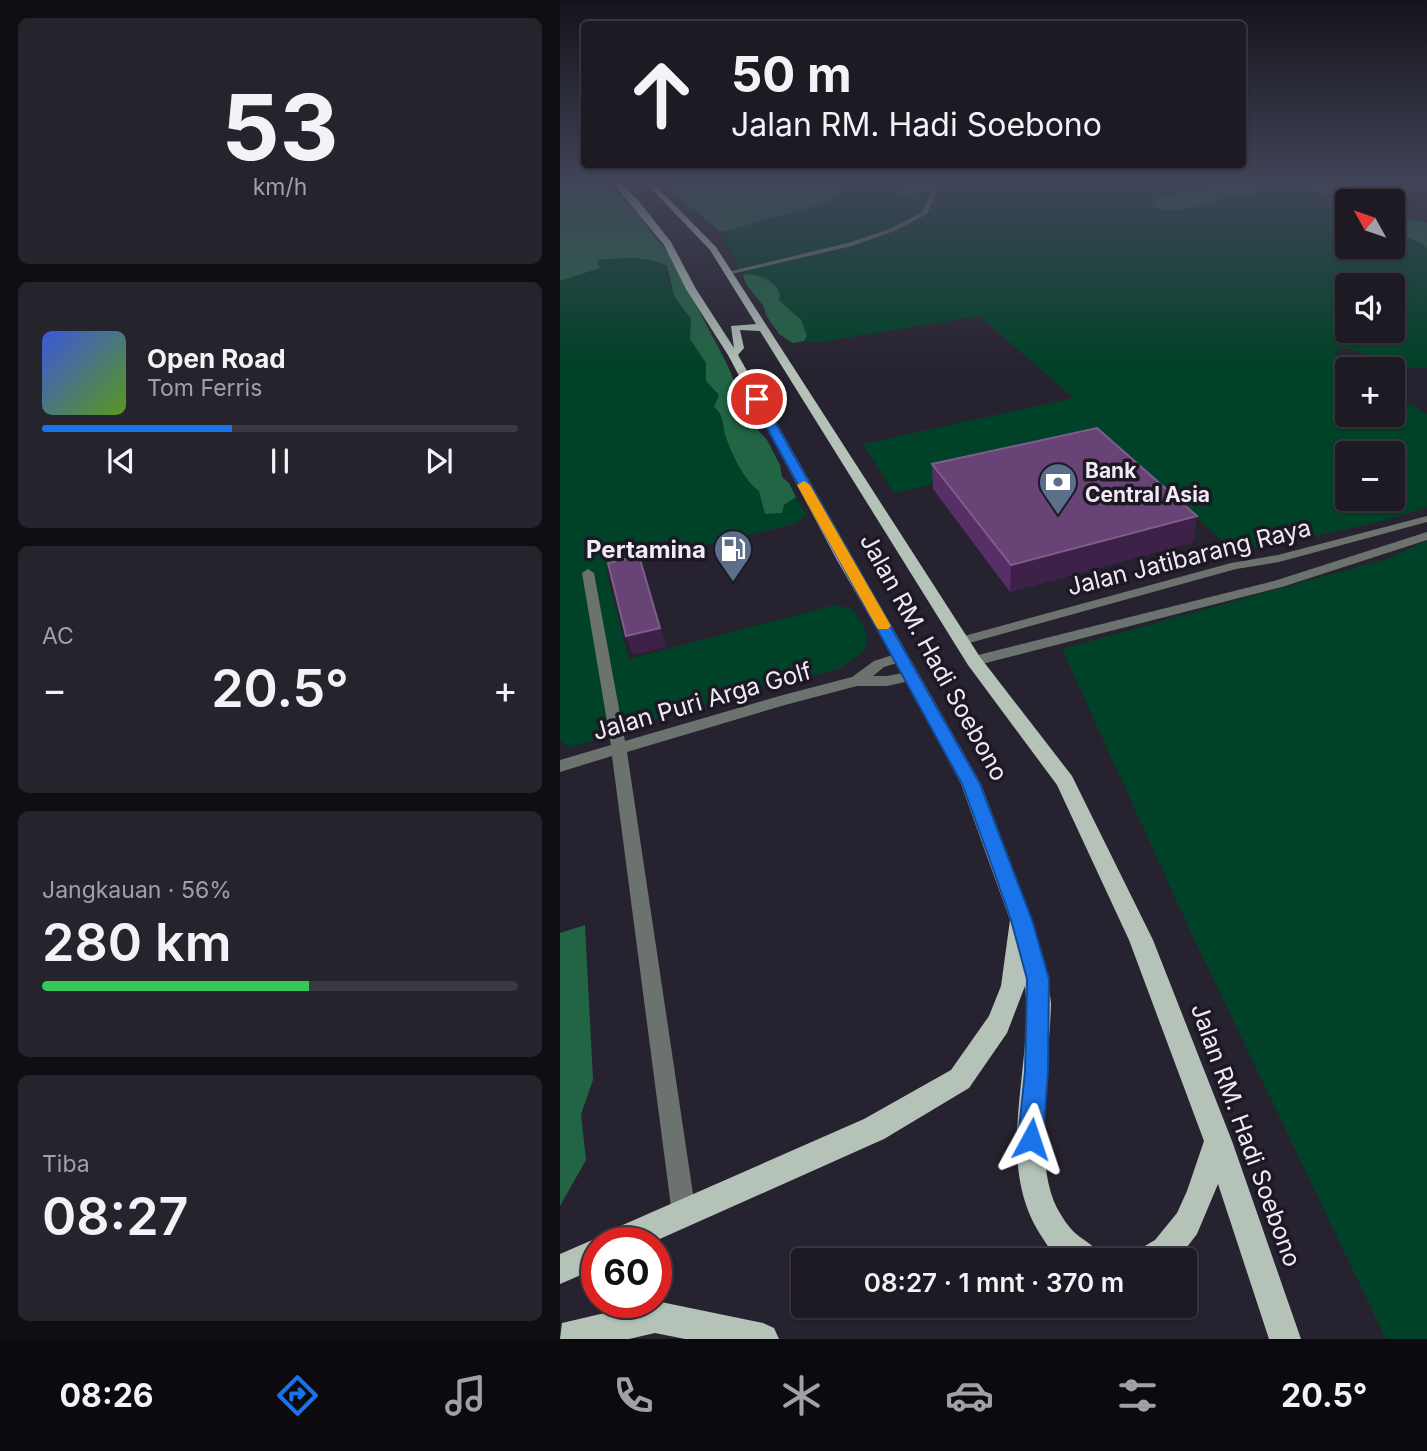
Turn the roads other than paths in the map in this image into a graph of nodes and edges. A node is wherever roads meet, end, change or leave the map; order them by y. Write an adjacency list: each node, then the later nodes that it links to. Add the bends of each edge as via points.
1 (668, 243): 7 (main road, Jalan RM. Hadi Soebono)
2 (708, 243): 5 (main road, Jalan RM. Hadi Soebono)
3 (829, 243): 5 (street)
4 (854, 243): 5 (street)
5 (725, 270): 6 (main road, Jalan RM. Hadi Soebono)
6 (762, 328): 7 (main road, via 735,328 739,348); 13 (main road, Jalan RM. Hadi Soebono)
7 (733, 355): 15 (main road, Jalan RM. Hadi Soebono)
8 (1427, 519): 10 (street, Jalan Jatibarang Raya)
9 (1427, 536): 12 (street, Jalan Jatibarang Raya)
10 (1279, 558): 12 (street); 13 (street, Jalan Jatibarang Raya)
11 (588, 573): 17 (street)
12 (1304, 575): 14 (street, Jalan Jatibarang Raya)
13 (962, 641): 14 (main road, Jalan RM. Hadi Soebono)
14 (974, 661): 20 (main road, Jalan RM. Hadi Soebono, via 1065,781 1141,940)
15 (908, 667): 16 (street, Jalan Puri Arga Golf, via 887,681); 16 (street, Jalan Puri Arga Golf, via 879,664); 19 (main road, Jalan RM. Hadi Soebono, via 971,784)
16 (856, 681): 17 (street, Jalan Puri Arga Golf)
17 (619, 749): 18 (street, Jalan Puri Arga Golf); 21 (street)
18 (560, 766)
19 (1021, 920): 21 (main road, Jalan RM. Hadi Soebono, via 1013,986 998,1024 960,1079 874,1129); 23 (main road, via 1038,979 1031,1139 1038,1203 1049,1226)
20 (1219, 1141): 24 (main road, via 1182,1232); 29 (main road, Jalan RM. Hadi Soebono)
21 (684, 1214): 22 (main road, Jalan RM. Hadi Soebono)
22 (655, 1227)
23 (1072, 1248)
24 (1165, 1248)
25 (581, 1260): 26 (main road)
26 (560, 1269)
27 (562, 1339): 28 (main road, via 655,1317)
28 (763, 1339)
29 (1285, 1339)

